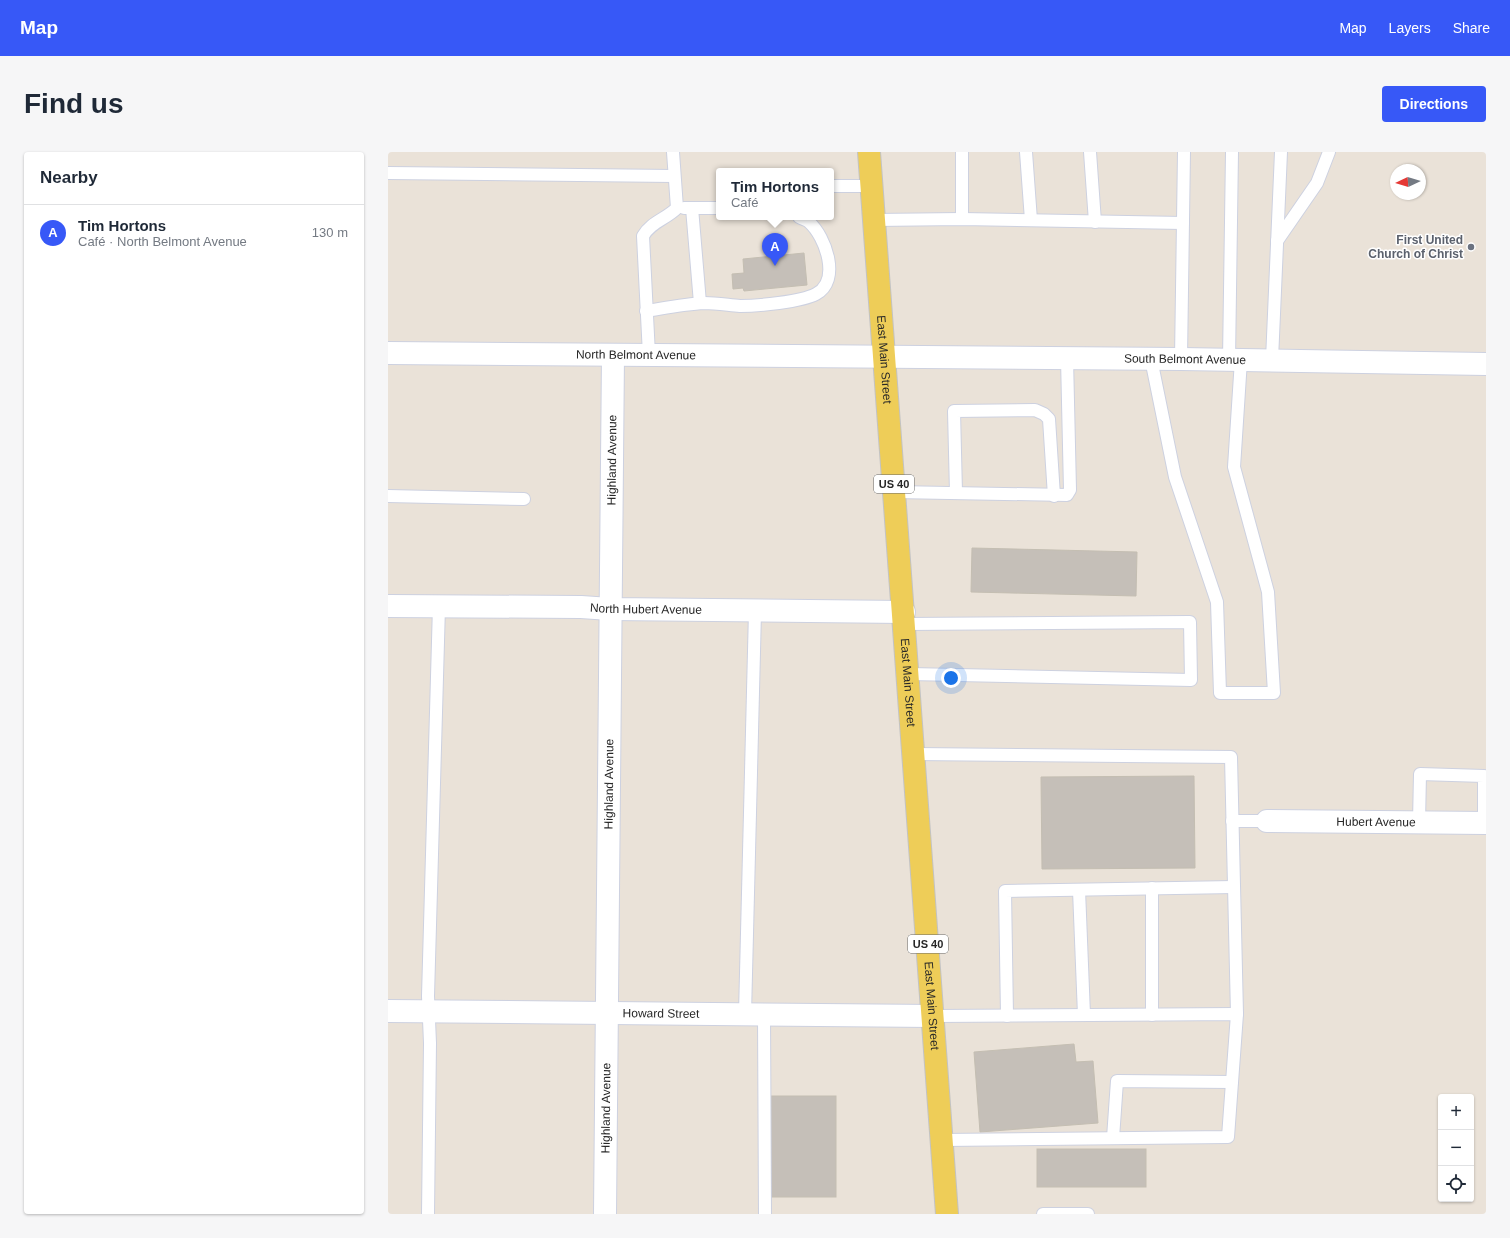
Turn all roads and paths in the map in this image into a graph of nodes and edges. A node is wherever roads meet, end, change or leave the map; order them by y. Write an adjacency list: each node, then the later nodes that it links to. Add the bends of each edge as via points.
1 (673, 152): 11 (lane)
2 (869, 152): 13 (main road, East Main Street / US 40)
3 (962, 152): 17 (lane)
4 (1026, 152): 20 (lane)
5 (1090, 152): 21 (lane)
6 (1184, 152): 22 (lane)
7 (1232, 152): 33 (lane)
8 (1281, 152): 23 (lane)
9 (1329, 152): 23 (lane, via 1317,183)
10 (388, 173): 11 (lane)
11 (674, 176): 14 (lane)
12 (834, 186): 13 (lane)
13 (872, 186): 19 (main road, East Main Street / US 40)
14 (677, 208): 15 (lane); 25 (lane, via 668,217 648,228 643,236)
15 (692, 208): 16 (lane); 24 (lane)
16 (716, 208)
17 (962, 219): 19 (lane); 20 (lane)
18 (805, 220): 24 (lane, via 821,236 830,267 825,285 816,294 800,300 742,306)
19 (874, 220): 29 (main road, East Main Street / US 40)
20 (1031, 220): 21 (lane)
21 (1095, 222): 22 (lane)
22 (1183, 223): 32 (lane)
23 (1278, 241): 34 (lane)
24 (700, 303): 25 (lane)
25 (646, 311): 28 (lane)
26 (388, 353): 27 (street, North Belmont Avenue)
27 (613, 355): 28 (street, North Belmont Avenue); 43 (street, Highland Avenue)
28 (649, 355): 29 (street, North Belmont Avenue)
29 (885, 357): 30 (street, South Belmont Avenue); 36 (main road, East Main Street / US 40)
30 (1067, 358): 31 (street, South Belmont Avenue); 39 (lane, via 1070,490 1067,495)
31 (1151, 359): 32 (street, South Belmont Avenue); 33 (lane, via 1175,477 1217,602 1220,693 1274,693 1268,592 1234,467)
32 (1181, 359): 33 (street, South Belmont Avenue)
33 (1235, 360): 34 (street, South Belmont Avenue)
34 (1272, 360): 35 (street, South Belmont Avenue)
35 (1486, 364)
36 (895, 492): 37 (lane); 45 (main road, East Main Street / US 40)
37 (956, 493): 39 (lane); 39 (lane, via 954,411 1035,410 1049,419)
38 (388, 496): 40 (lane)
39 (1054, 496)
40 (524, 500)
41 (388, 606): 42 (street, North Hubert Avenue)
42 (439, 606): 43 (street, North Hubert Avenue, via 581,606); 56 (lane)
43 (610, 609): 44 (street, North Hubert Avenue); 57 (street, Highland Avenue)
44 (755, 611): 45 (street, North Hubert Avenue); 58 (lane)
45 (904, 618): 46 (main road, East Main Street / US 40); 46 (lane, via 1190,622 1192,680)
46 (909, 674): 47 (main road, East Main Street / US 40)
47 (914, 754): 48 (lane, via 1230,757); 62 (main road, East Main Street / US 40)
48 (1232, 821): 49 (lane); 52 (lane)
49 (1266, 821): 50 (street, Hubert Avenue)
50 (1419, 822): 51 (street, Hubert Avenue); 51 (lane, via 1420,774 1484,776)
51 (1485, 823)
52 (1234, 887): 53 (lane); 60 (lane)
53 (1152, 888): 54 (lane); 59 (lane)
54 (1079, 890): 61 (lane); 63 (lane, via 1005,891)
55 (388, 1011): 56 (street, Howard Street)
56 (429, 1011): 57 (street, Howard Street); 67 (lane)
57 (606, 1013): 58 (street, Howard Street); 68 (street, Highland Avenue)
58 (755, 1014): 62 (street, Howard Street); 69 (lane)
59 (1152, 1014): 60 (lane); 61 (lane)
60 (1237, 1014): 64 (lane)
61 (1084, 1015): 63 (lane)
62 (934, 1016): 63 (lane); 66 (main road, East Main Street / US 40)
63 (1007, 1016)
64 (1232, 1082): 65 (lane, via 1228,1137); 65 (lane, via 1116,1082)
65 (1113, 1138): 66 (lane)
66 (942, 1140): 70 (main road, East Main Street / US 40)
67 (428, 1214)
68 (605, 1214)
69 (765, 1214)
70 (947, 1214)
71 (1043, 1214): 72 (lane)
72 (1088, 1214)

